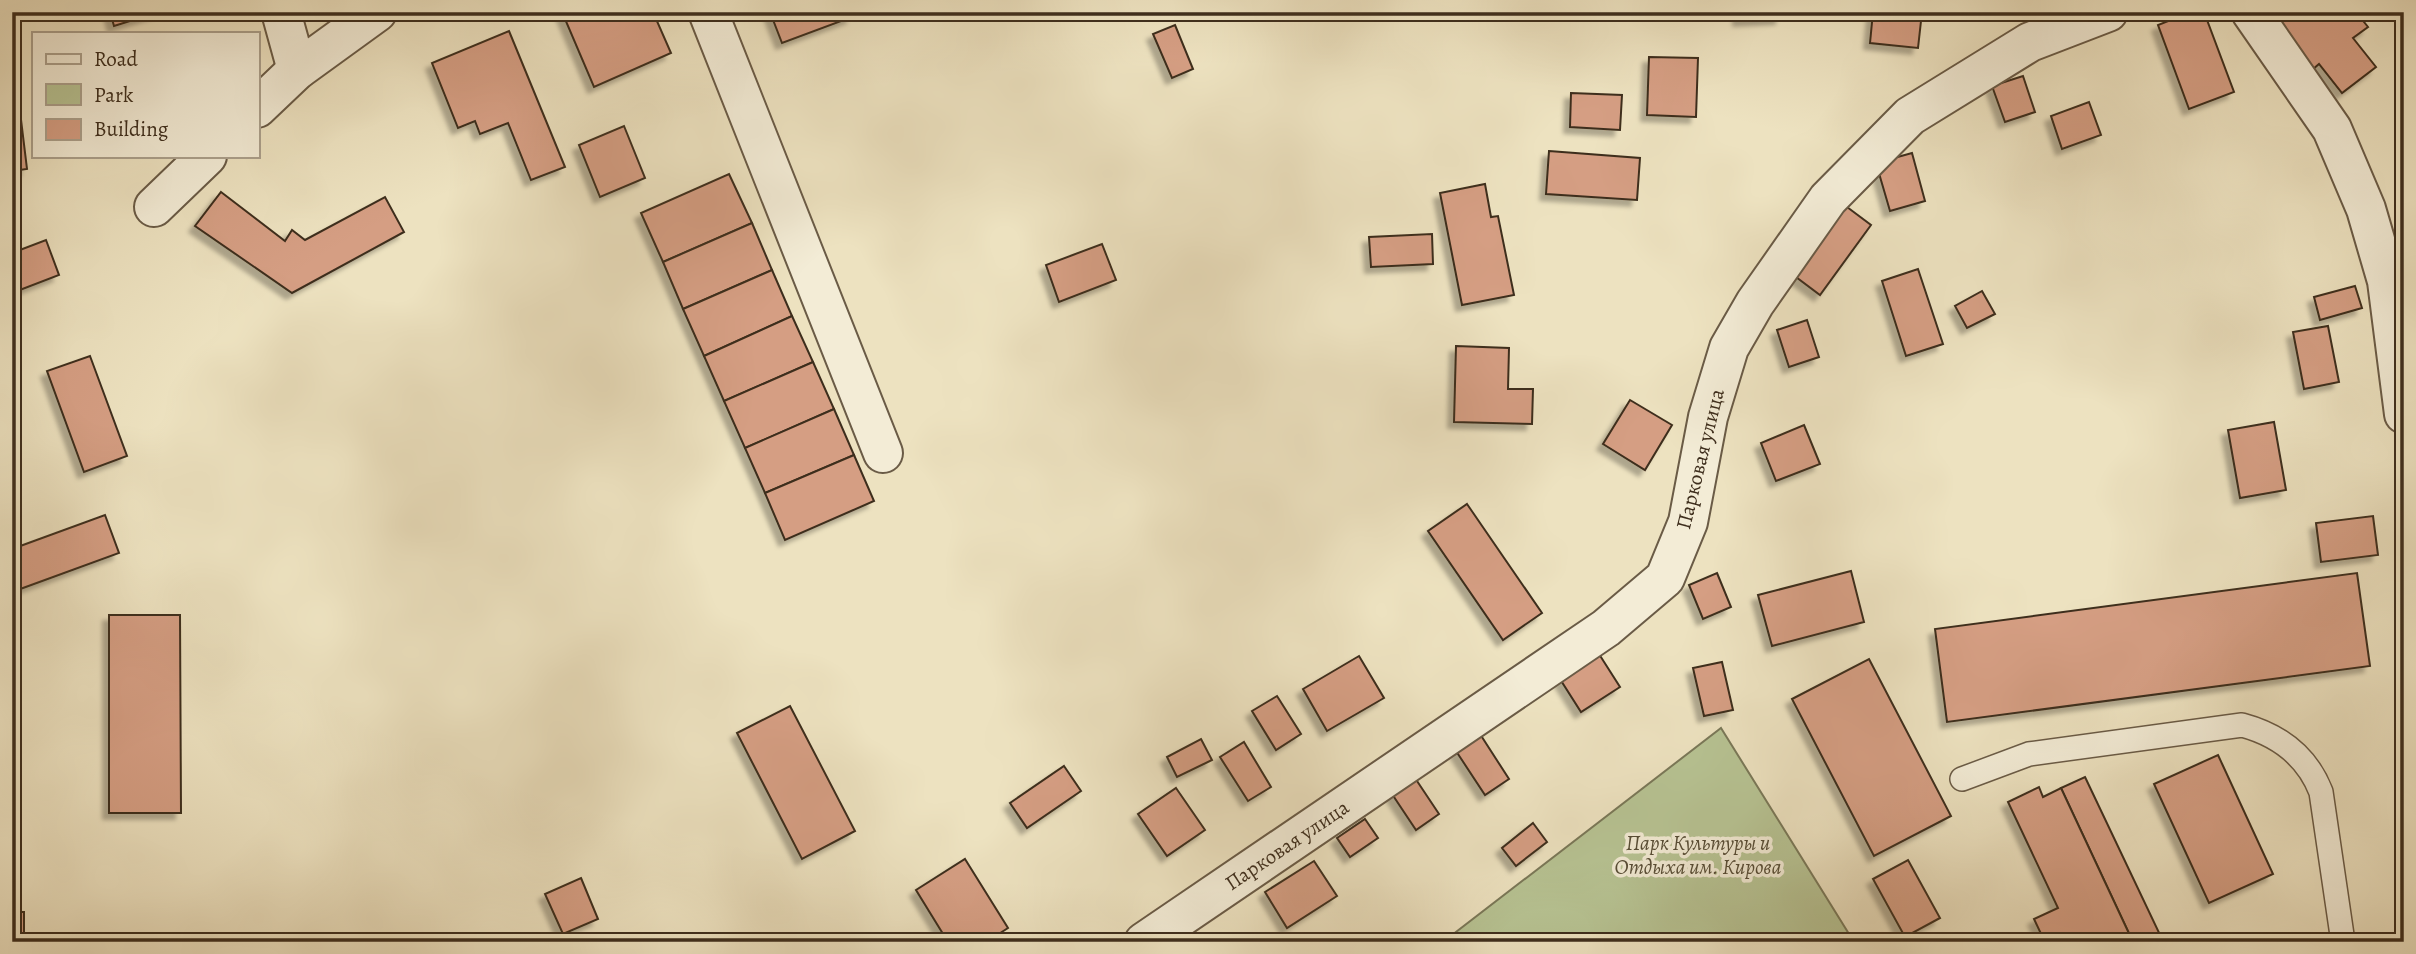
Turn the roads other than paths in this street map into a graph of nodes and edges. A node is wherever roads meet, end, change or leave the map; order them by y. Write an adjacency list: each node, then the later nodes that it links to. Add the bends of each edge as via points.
1 (281, 12): 6 (street)
2 (377, 12): 6 (street)
3 (708, 12): 11 (street)
4 (2108, 12): 13 (street, Парковая улица, via 2030,43 1910,116 1828,199 1729,348 1708,417 1688,523 1665,578 1606,628)
5 (2251, 12): 10 (street, via 2332,129 2366,209 2387,281)
6 (297, 70): 7 (street)
7 (259, 106)
8 (205, 158): 9 (street)
9 (153, 207)
10 (2404, 414)
11 (883, 453)
12 (1962, 779): 14 (lane, via 2029,754 2242,725 2262,731 2295,751 2313,771)
13 (1144, 942)
14 (2343, 942)

